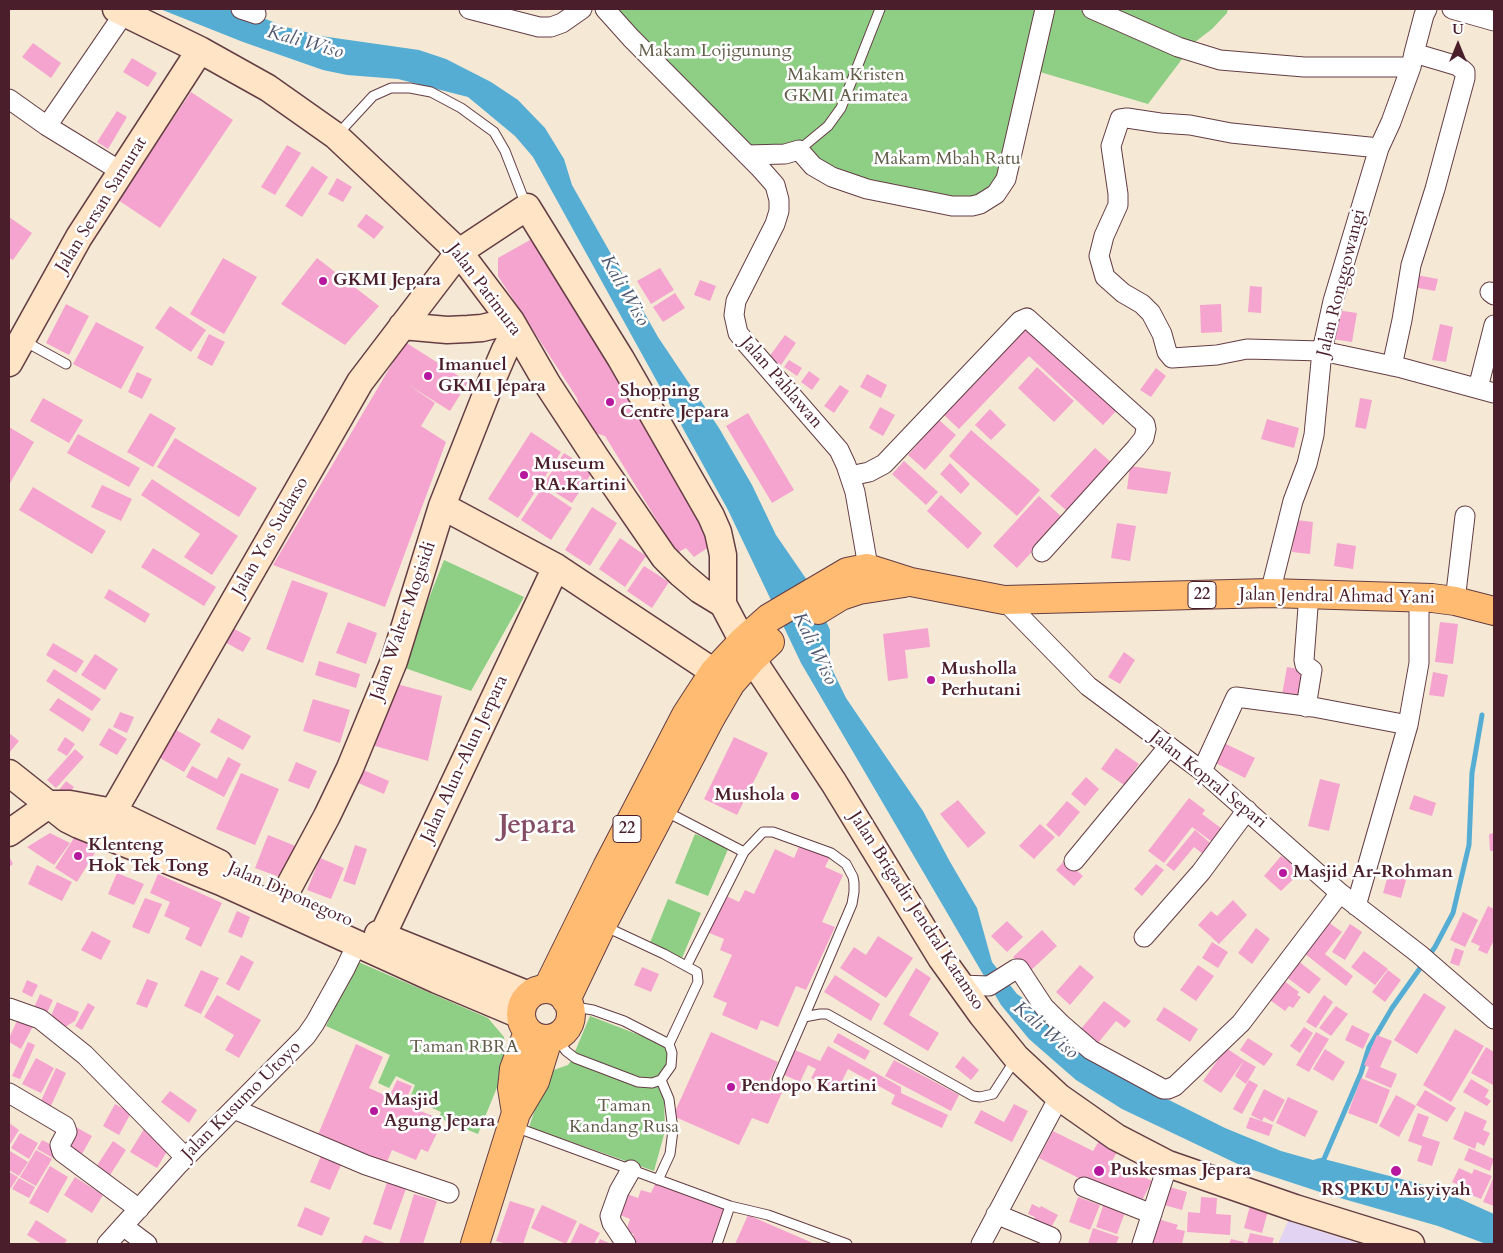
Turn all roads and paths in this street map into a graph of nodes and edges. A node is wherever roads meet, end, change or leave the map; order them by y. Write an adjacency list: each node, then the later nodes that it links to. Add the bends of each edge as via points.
1 (469, 9): 2 (street, via 539,27 562,23)
2 (582, 9)
3 (605, 9): 18 (street, Jalan Pahlawan)
4 (880, 9): 17 (lane, via 841,108 828,126)
5 (1045, 9): 17 (street, via 1006,180 996,194 980,204 952,206 867,189 832,177 814,166)
6 (1092, 9): 12 (street, via 1178,47 1220,60 1304,67)
7 (1428, 9): 12 (street, Jalan Ronggowangi)
8 (1452, 9): 10 (street)
9 (121, 11): 11 (street, Jalan Patimura); 14 (street)
10 (1494, 21)
11 (200, 50): 15 (street, Jalan Patimura, via 268,88); 19 (street, Jalan Sersan Samurat)
12 (1413, 60): 16 (street, Jalan Ronggowangi); 29 (street, via 1458,66 1465,72 1465,78 1411,265)
13 (9, 99): 14 (street)
14 (47, 126): 19 (street)
15 (336, 136): 20 (lane, via 373,96 391,88 431,92 494,132); 21 (street, Jalan Patimura)
16 (1379, 148): 26 (street, Jalan Ronggowangi, via 1333,301); 26 (street, via 1231,133 1126,118 1117,123 1111,146 1118,205 1100,248 1100,263 1105,277 1142,304 1150,314 1162,334 1169,356 1217,355 1247,349)
17 (799, 150): 18 (street, via 785,154)
18 (747, 155): 31 (street, Jalan Pahlawan, via 775,185 779,211 736,302 734,315 738,333 839,450)
19 (122, 172): 25 (street, Jalan Sersan Samurat, via 79,237)
20 (527, 207): 21 (street, Jalan Yos Sudarso); 42 (street, via 621,359 718,532)
21 (459, 252): 23 (street, Jalan Yos Sudarso); 24 (street, Jalan Patimura)
22 (1494, 325): 30 (street)
23 (402, 326): 24 (street, via 448,330); 54 (street, Jalan Yos Sudarso, via 360,382)
24 (514, 326): 32 (street, Jalan Walter Mogisidi); 42 (street, Jalan Patimura, via 590,450 664,557 693,585)
25 (22, 339): 27 (street, Jalan Sersan Samurat); 28 (lane)
26 (1322, 351): 29 (street); 37 (street, Jalan Ronggowangi, via 1314,435 1293,501)
27 (9, 362)
28 (66, 364)
29 (1392, 366): 30 (street)
30 (1486, 391)
31 (850, 476): 34 (street, via 869,472 884,464 1020,321 1027,318 1144,424 1146,430 1136,448); 36 (street, Jalan Pahlawan)
32 (442, 506): 35 (street); 59 (street, Jalan Walter Mogisidi, via 394,661 368,726 327,816)
33 (1465, 516): 41 (street)
34 (1042, 552)
35 (556, 567): 45 (street); 63 (street, Jalan Alun-Alun Jerpara)
36 (869, 577): 40 (highway, Jalan Jendral Ahmad Yani / 22); 44 (highway, Jalan Jendral Ahmad Yani / 22, via 837,589 774,627)
37 (1270, 593): 38 (highway, Jalan Jendral Ahmad Yani / 22); 40 (highway, Jalan Jendral Ahmad Yani / 22)
38 (1308, 594): 39 (highway, Jalan Jendral Ahmad Yani / 22); 46 (street, via 1304,660 1312,670)
39 (1419, 598): 41 (highway, Jalan Jendral Ahmad Yani / 22); 47 (street, via 1419,663)
40 (1004, 600): 48 (street, Jalan Kopral Separi, via 1088,686)
41 (1455, 601): 43 (highway, Jalan Jendral Ahmad Yani / 22)
42 (723, 604): 44 (street, Jalan Patimura)
43 (1494, 611)
44 (748, 650): 45 (highway, 22); 65 (street, Jalan Brigadir Jendral Katamso)
45 (721, 679): 52 (highway, 22, via 686,715)
46 (1306, 707): 47 (street); 49 (street, via 1236,698)
47 (1408, 725): 60 (street)
48 (1169, 746): 49 (street, Jalan Kopral Separi); 57 (street)
49 (1202, 771): 53 (street, Jalan Kopral Separi)
50 (9, 772): 51 (street)
51 (50, 804): 54 (street, Jalan Diponegoro, via 70,804); 55 (street)
52 (653, 805): 56 (lane); 61 (highway, 22); 67 (highway, 22)
53 (1247, 810): 58 (street, Jalan Kopral Separi); 62 (street, via 1201,872)
54 (107, 823): 59 (street, Jalan Diponegoro)
55 (9, 833)
56 (744, 852): 64 (lane); 68 (lane, via 763,832 773,832 831,853 846,864 853,876 852,904)
57 (1074, 861)
58 (1340, 893): 60 (street, Jalan Kopral Separi); 65 (street, via 1241,1022 1175,1086 1168,1089 1162,1089 1091,1050 1044,1007 1019,969 989,986)
59 (281, 901): 63 (street, Jalan Diponegoro)
60 (1356, 906): 69 (street, Jalan Kopral Separi, via 1419,954)
61 (602, 925): 64 (lane); 67 (highway, 22)
62 (1144, 937)
63 (371, 944): 67 (street, Jalan Diponegoro); 76 (street, Jalan Kusumo Utoyo, via 345,969 306,1036)
64 (687, 965): 70 (lane, via 697,972 698,982)
65 (960, 985): 71 (street, Jalan Brigadir Jendral Katamso)
66 (9, 1008): 78 (street, via 40,1019 85,1055)
67 (545, 1014): 70 (lane, via 593,1010); 73 (lane, via 566,1051 583,1062 638,1082); 77 (highway, 22, via 535,1081)
68 (804, 1017): 71 (lane, via 827,1014 973,1096 993,1094); 72 (lane)
69 (1494, 1019)
70 (669, 1044): 73 (lane, via 671,1066)
71 (1016, 1057): 75 (street, Jalan Brigadir Jendral Katamso)
72 (777, 1079)
73 (661, 1080): 81 (lane, via 669,1099 673,1142)
74 (9, 1093): 85 (street, via 65,1126 66,1134 60,1144 62,1152)
75 (1058, 1097): 79 (street, Jalan Brigadir Jendral Katamso, via 1116,1137); 86 (street)
76 (234, 1109): 78 (street, Jalan Kusumo Utoyo); 83 (street, via 366,1165)
77 (514, 1120): 80 (lane); 92 (highway, 22)
78 (186, 1158): 85 (street, Jalan Kusumo Utoyo)
79 (1168, 1164): 87 (street); 98 (street, Jalan Brigadir Jendral Katamso)
80 (631, 1170): 81 (lane); 93 (street, via 610,1216)
81 (658, 1180): 84 (lane)
82 (1084, 1187): 87 (street)
83 (449, 1193)
84 (730, 1206): 94 (lane); 95 (lane, via 768,1215)
85 (139, 1209): 88 (street, Jalan Kusumo Utoyo)
86 (996, 1214): 89 (street); 96 (street)
87 (1152, 1214): 97 (street)
88 (123, 1226): 90 (street, Jalan Kusumo Utoyo); 91 (street)
89 (1052, 1237)
90 (107, 1244)
91 (148, 1244)
92 (475, 1244)
93 (626, 1244)
94 (717, 1244)
95 (847, 1244)
96 (981, 1244)
97 (1142, 1244)
98 (1411, 1244)

